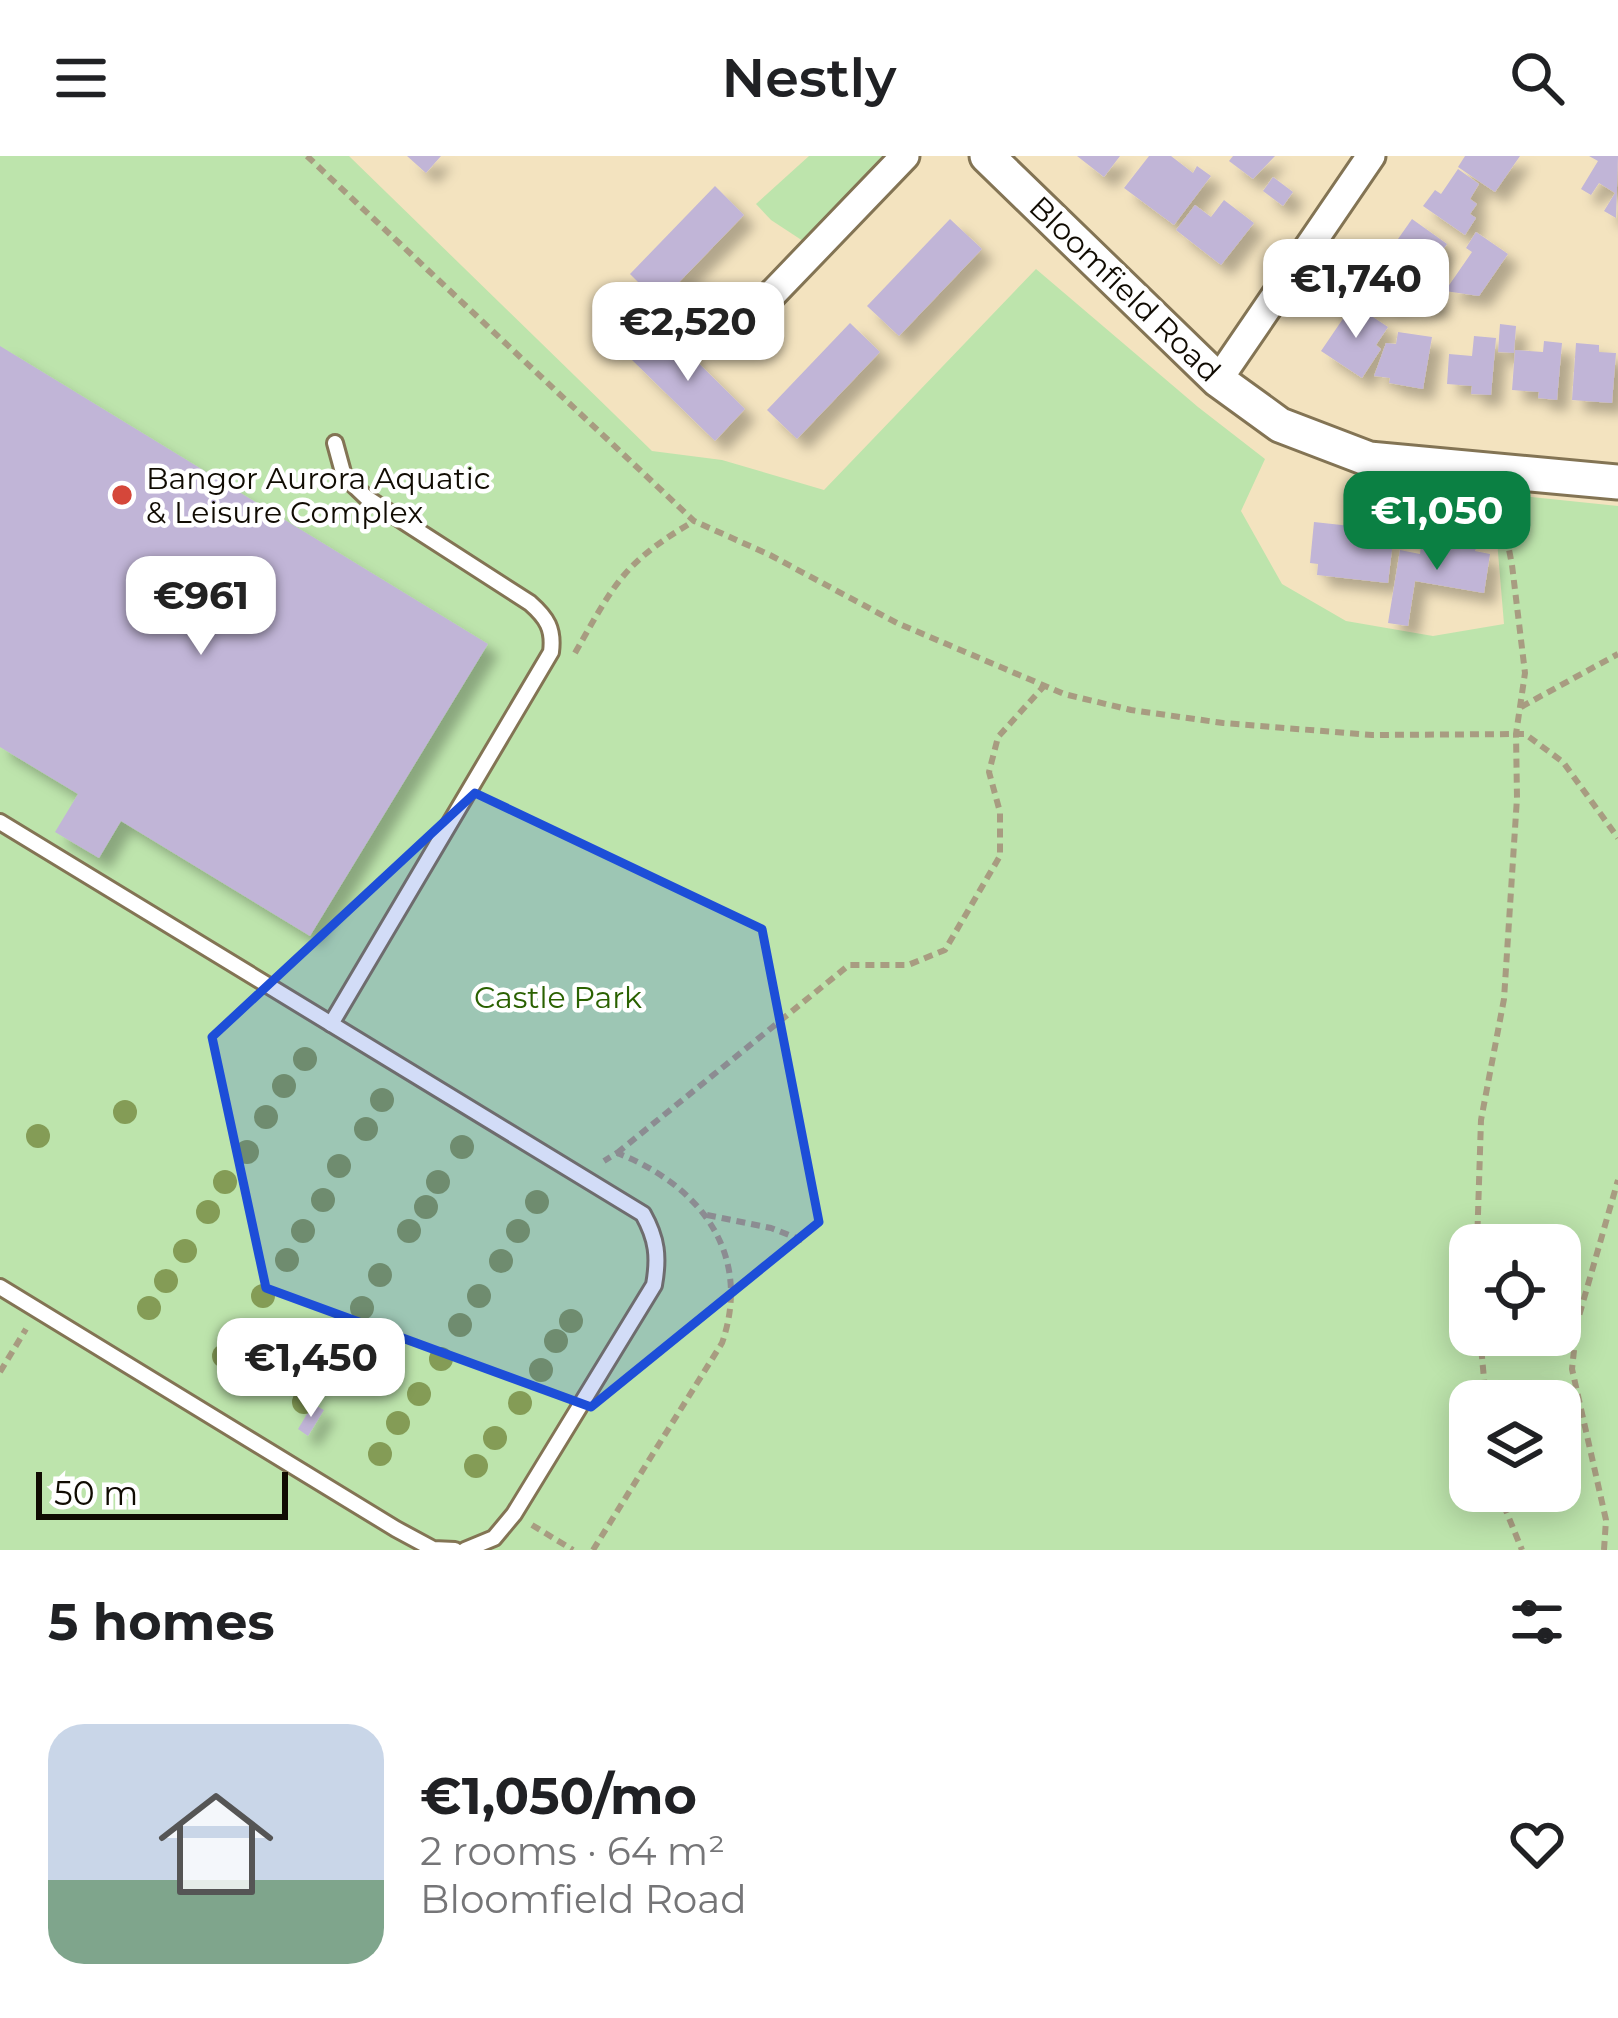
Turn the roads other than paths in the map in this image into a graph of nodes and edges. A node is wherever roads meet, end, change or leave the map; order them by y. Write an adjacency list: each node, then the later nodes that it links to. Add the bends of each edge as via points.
1 (905, 156): 4 (street)
2 (987, 156): 5 (street, Bloomfield Road)
3 (1371, 156): 5 (street)
4 (754, 313)
5 (1218, 380): 7 (street, Bloomfield Road, via 1280,424 1369,458)
6 (335, 443): 9 (lane, via 344,476 367,499 530,603 553,635)
7 (1618, 482)
8 (0, 822): 9 (lane)
9 (331, 1024): 12 (lane, via 643,1214 654,1232 654,1285 514,1514 494,1538)
10 (0, 1288): 11 (lane, via 433,1550)
11 (455, 1550)
12 (465, 1550)

